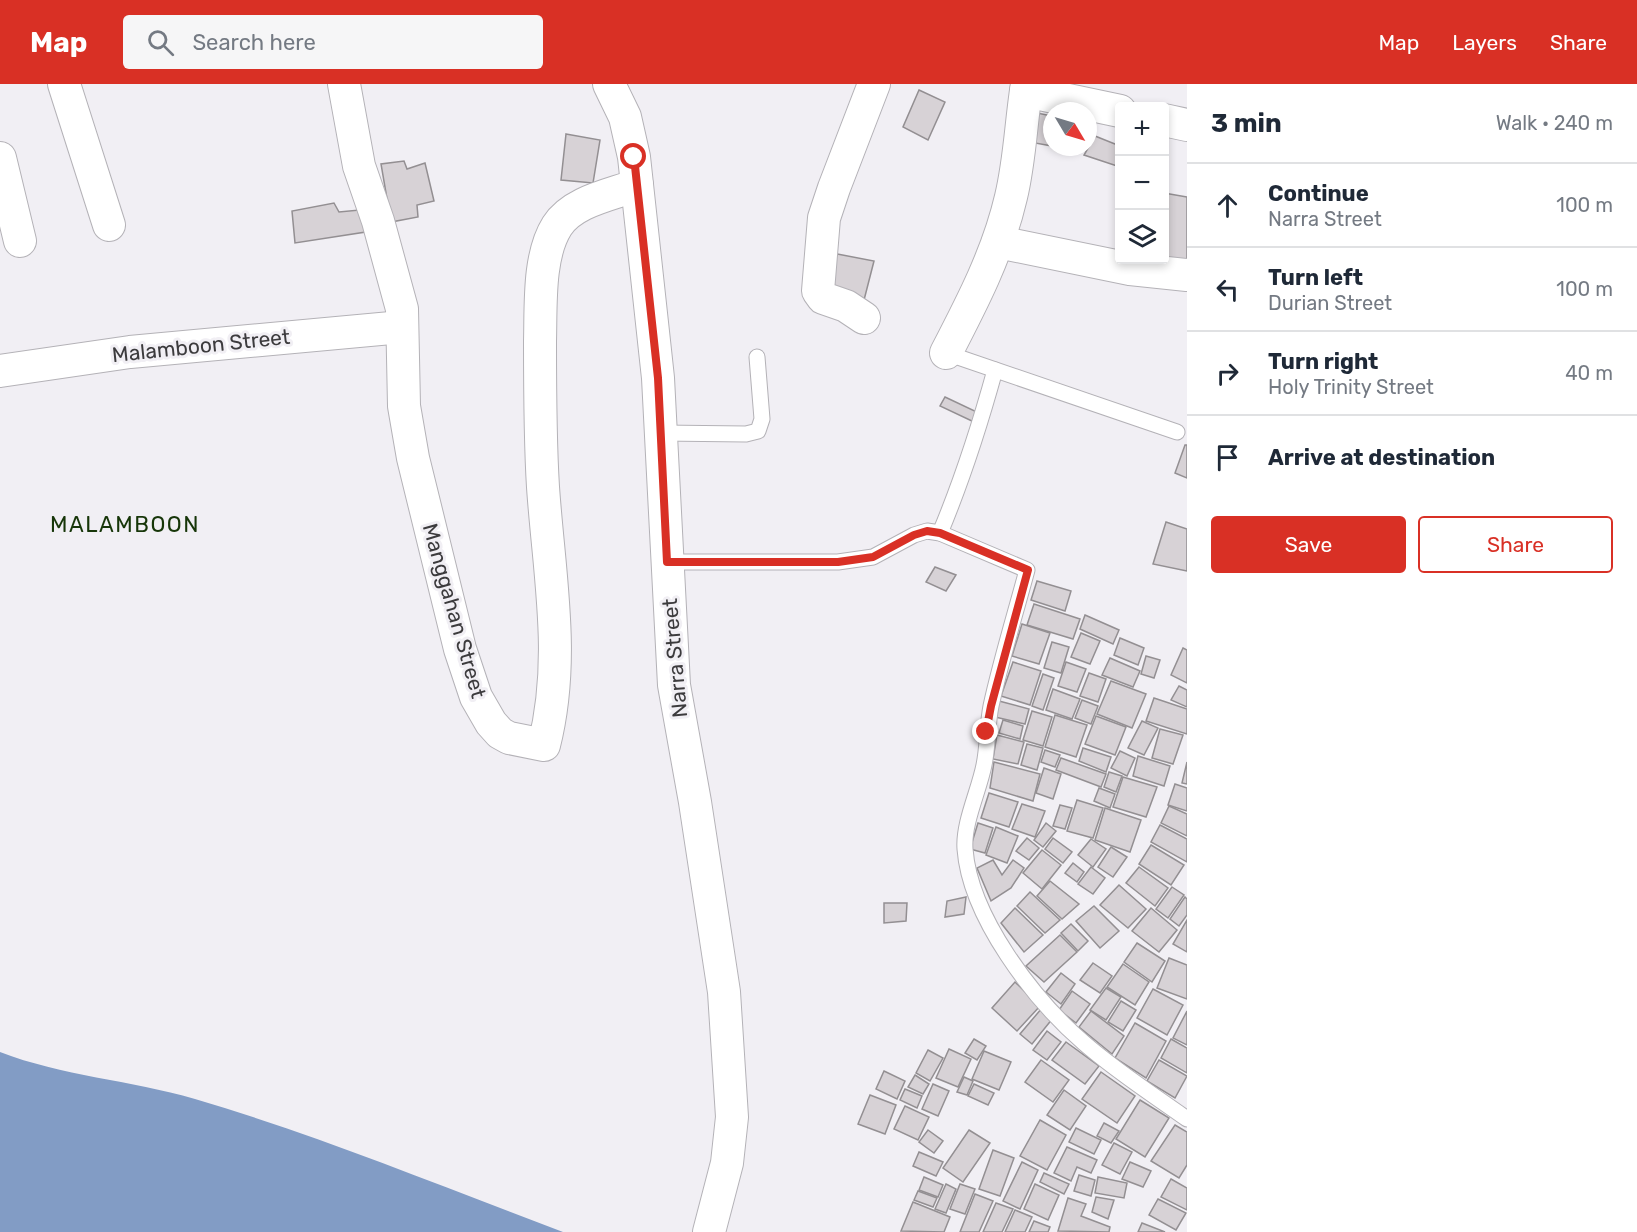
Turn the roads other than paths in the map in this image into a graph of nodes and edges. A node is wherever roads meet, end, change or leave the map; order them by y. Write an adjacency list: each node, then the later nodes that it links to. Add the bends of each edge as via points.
1 (64, 84): 11 (street)
2 (344, 84): 16 (street, Manggahan Street, via 359,166 402,309)
3 (609, 84): 10 (street, Narra Street, via 630,133)
4 (874, 84): 15 (street, via 825,218 819,280 819,295)
5 (1026, 88): 6 (street); 13 (street, via 1012,196)
6 (1115, 110)
7 (1169, 121): 8 (street)
8 (1187, 125)
9 (0, 158): 12 (street)
10 (637, 185): 16 (street, Manggahan Street, via 567,214 546,252 541,293 540,401 556,644 553,706 544,745 500,732 476,697 460,649 413,459 405,406); 22 (street, Narra Street)
11 (109, 225)
12 (20, 241)
13 (999, 242): 14 (street, via 1130,269); 17 (street)
14 (1187, 275)
15 (864, 318)
16 (402, 327): 20 (street, Malamboon Street, via 130,352)
17 (946, 353): 19 (lane)
18 (757, 357): 22 (lane, via 762,418 758,430 746,434)
19 (994, 370): 21 (lane); 23 (lane, via 978,435)
20 (0, 371)
21 (1177, 432)
22 (661, 433): 24 (street, Narra Street)
23 (940, 533): 24 (lane, via 927,531 873,557 838,562); 25 (lane, via 1028,570 991,706 985,762 964,846 983,913 1015,966 1061,1022 1104,1060)
24 (667, 562): 26 (street, Narra Street, via 674,685 724,992 730,1068 730,1138)
25 (1187, 1119)
26 (708, 1232)

